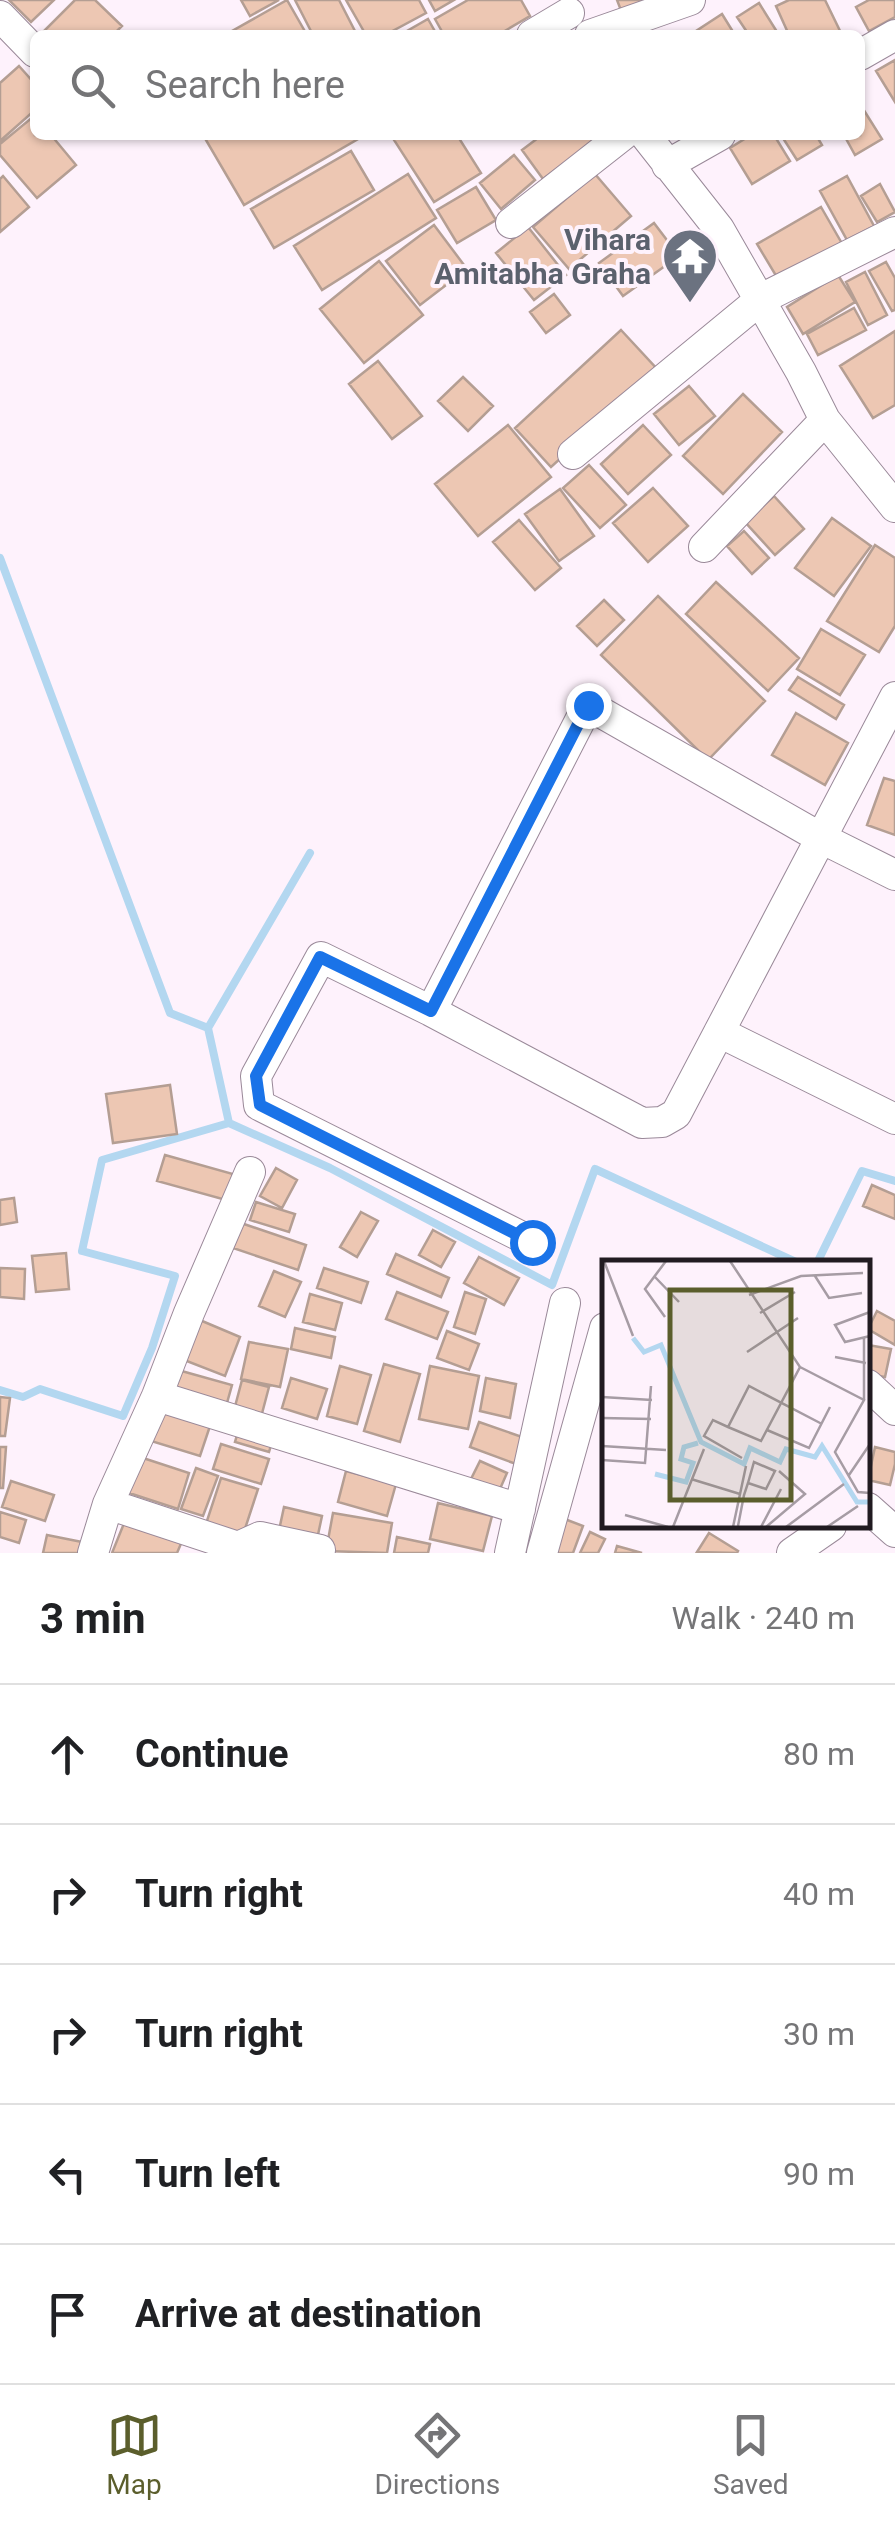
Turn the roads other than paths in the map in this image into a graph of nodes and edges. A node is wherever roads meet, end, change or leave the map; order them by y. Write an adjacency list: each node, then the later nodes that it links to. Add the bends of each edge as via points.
1 (690, 0): 3 (street)
2 (0, 16): 6 (street)
3 (577, 21): 4 (street)
4 (548, 30)
5 (895, 36): 7 (street)
6 (30, 47)
7 (865, 52)
8 (617, 140): 12 (street)
9 (649, 140): 11 (street)
10 (711, 140): 11 (street)
11 (667, 165): 14 (street, via 720,228)
12 (510, 223)
13 (895, 232): 14 (street)
14 (761, 299): 15 (street); 16 (street)
15 (826, 420): 17 (street); 18 (street)
16 (573, 454)
17 (895, 507)
18 (704, 547)
19 (895, 697): 20 (street)
20 (821, 838): 21 (street); 22 (street, via 588,705); 23 (street)
21 (895, 874)
22 (431, 1011): 23 (street, via 642,1123 676,1114); 26 (street, via 320,957 256,1076 260,1105)
23 (719, 1032): 24 (street)
24 (895, 1119)
25 (250, 1172): 30 (street)
26 (532, 1242)
27 (565, 1302): 34 (street)
28 (602, 1349): 32 (street)
29 (870, 1387): 31 (street)
30 (157, 1396): 33 (street); 34 (street)
31 (895, 1410)
32 (591, 1428): 42 (street)
33 (108, 1504): 39 (street, via 238,1547 260,1537); 40 (street)
34 (520, 1510): 41 (street)
35 (870, 1510): 38 (street)
36 (793, 1528): 43 (street)
37 (828, 1528): 44 (street)
38 (895, 1532)
39 (320, 1550)
40 (93, 1553)
41 (510, 1553)
42 (542, 1553)
43 (779, 1553)
44 (792, 1553)

